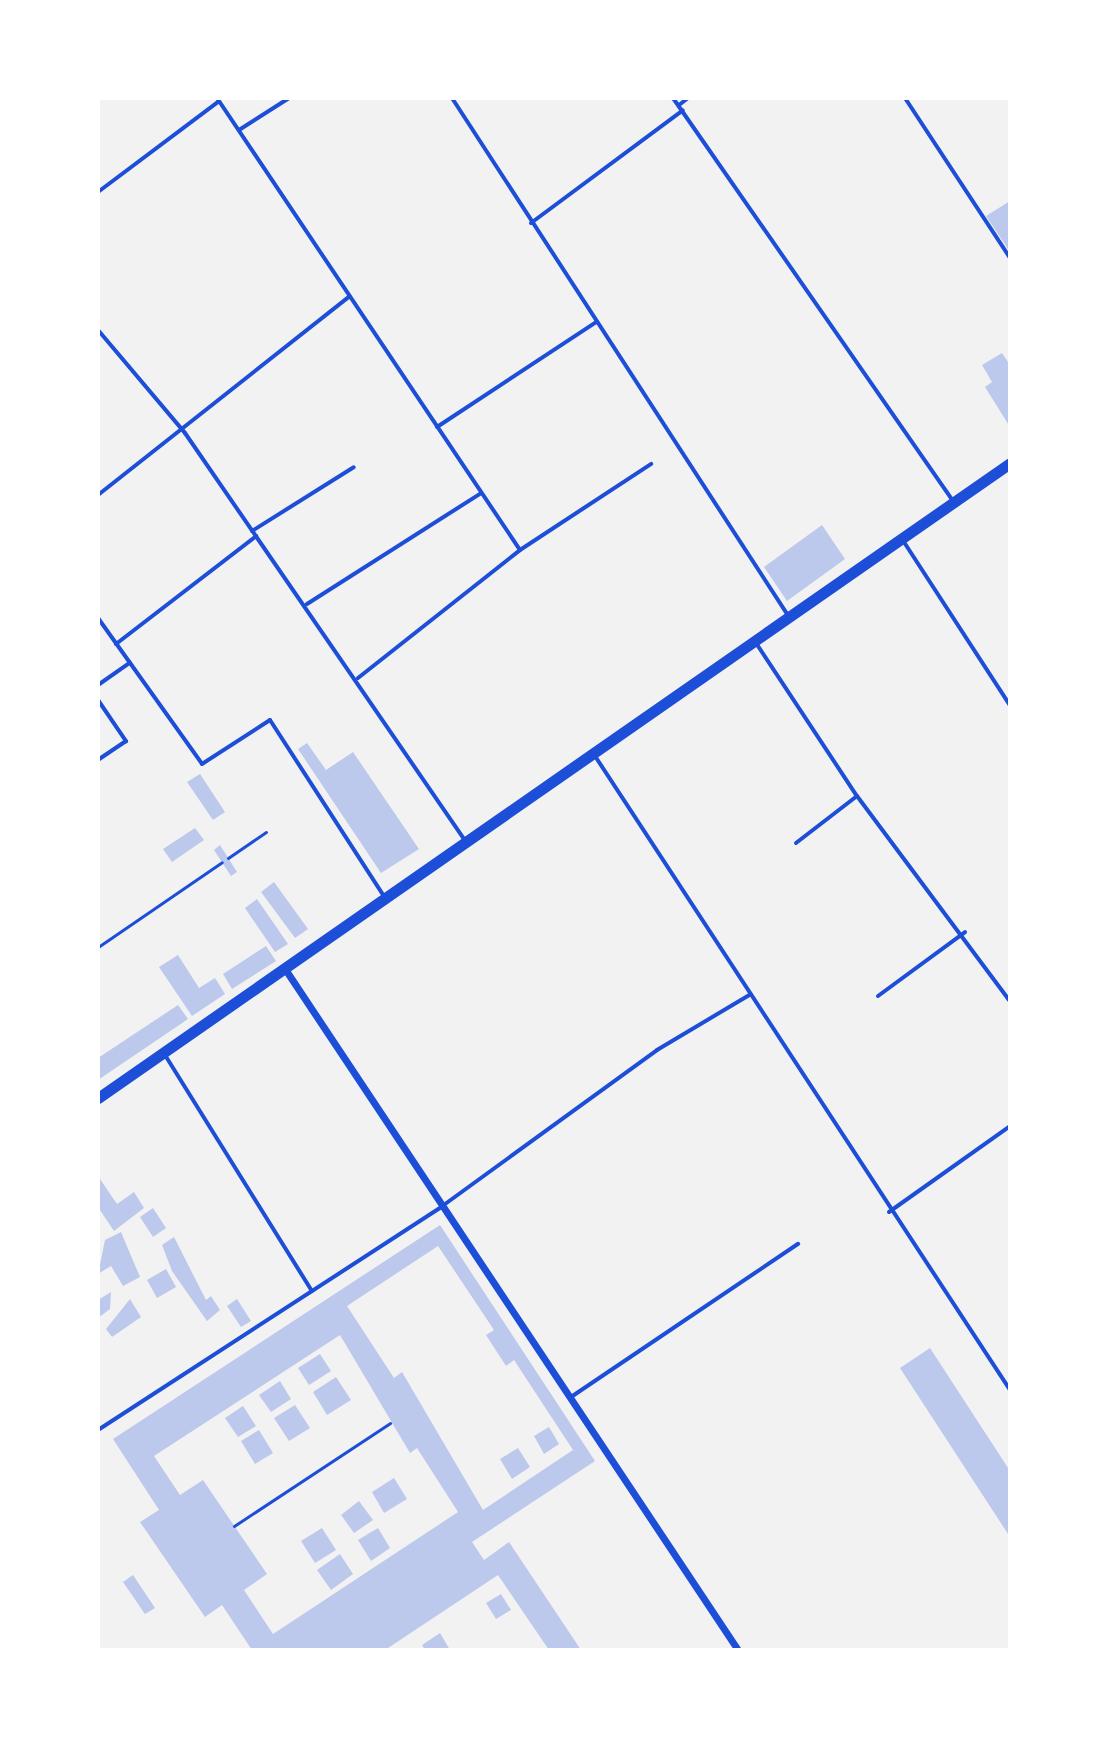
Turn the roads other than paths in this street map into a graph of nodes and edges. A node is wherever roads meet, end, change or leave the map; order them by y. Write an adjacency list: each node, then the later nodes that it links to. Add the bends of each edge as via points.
1 (289, 98): 8 (lane)
2 (452, 98): 10 (lane)
3 (673, 98): 7 (lane)
4 (688, 98): 7 (lane)
5 (905, 98): 11 (lane)
6 (218, 100): 8 (lane); 9 (lane)
7 (681, 108): 10 (lane); 22 (lane)
8 (239, 130): 12 (lane)
9 (98, 192)
10 (530, 223): 13 (lane)
11 (1010, 258)
12 (349, 297): 15 (lane); 16 (lane, via 274,350 257,374)
13 (596, 322): 15 (lane); 28 (lane)
14 (98, 330): 16 (lane)
15 (437, 427): 20 (lane)
16 (185, 433): 21 (lane); 23 (lane)
17 (1010, 463): 22 (main road)
18 (651, 464): 26 (lane)
19 (354, 467): 23 (lane)
20 (482, 493): 26 (lane); 27 (lane)
21 (98, 495)
22 (954, 501): 25 (main road)
23 (252, 531): 24 (lane)
24 (256, 536): 27 (lane); 31 (lane)
25 (901, 537): 28 (main road); 36 (lane)
26 (520, 550): 33 (lane)
27 (307, 604): 33 (lane)
28 (790, 619): 30 (main road)
29 (99, 621): 31 (lane)
30 (756, 643): 37 (main road); 39 (lane)
31 (116, 644): 32 (lane)
32 (130, 663): 34 (lane); 42 (lane, via 202,764 270,720)
33 (358, 678): 41 (lane)
34 (98, 685)
35 (98, 700): 38 (lane, via 126,741)
36 (1010, 705)
37 (595, 755): 41 (main road); 45 (lane)
38 (98, 760)
39 (857, 796): 40 (lane); 43 (lane)
40 (796, 843)
41 (467, 844): 42 (main road)
42 (386, 899): 44 (main road)
43 (965, 932): 46 (lane); 47 (lane)
44 (285, 969): 48 (main road); 51 (street)
45 (751, 994): 51 (lane, via 535,1133); 52 (lane)
46 (878, 996)
47 (1010, 1001)
48 (163, 1051): 49 (main road); 54 (lane)
49 (98, 1098)
50 (1010, 1126): 52 (lane)
51 (441, 1207): 54 (lane); 56 (street)
52 (889, 1212): 55 (lane)
53 (798, 1244): 56 (lane)
54 (312, 1291): 57 (lane)
55 (1010, 1390)
56 (569, 1399): 58 (street)
57 (98, 1430)
58 (738, 1650)

